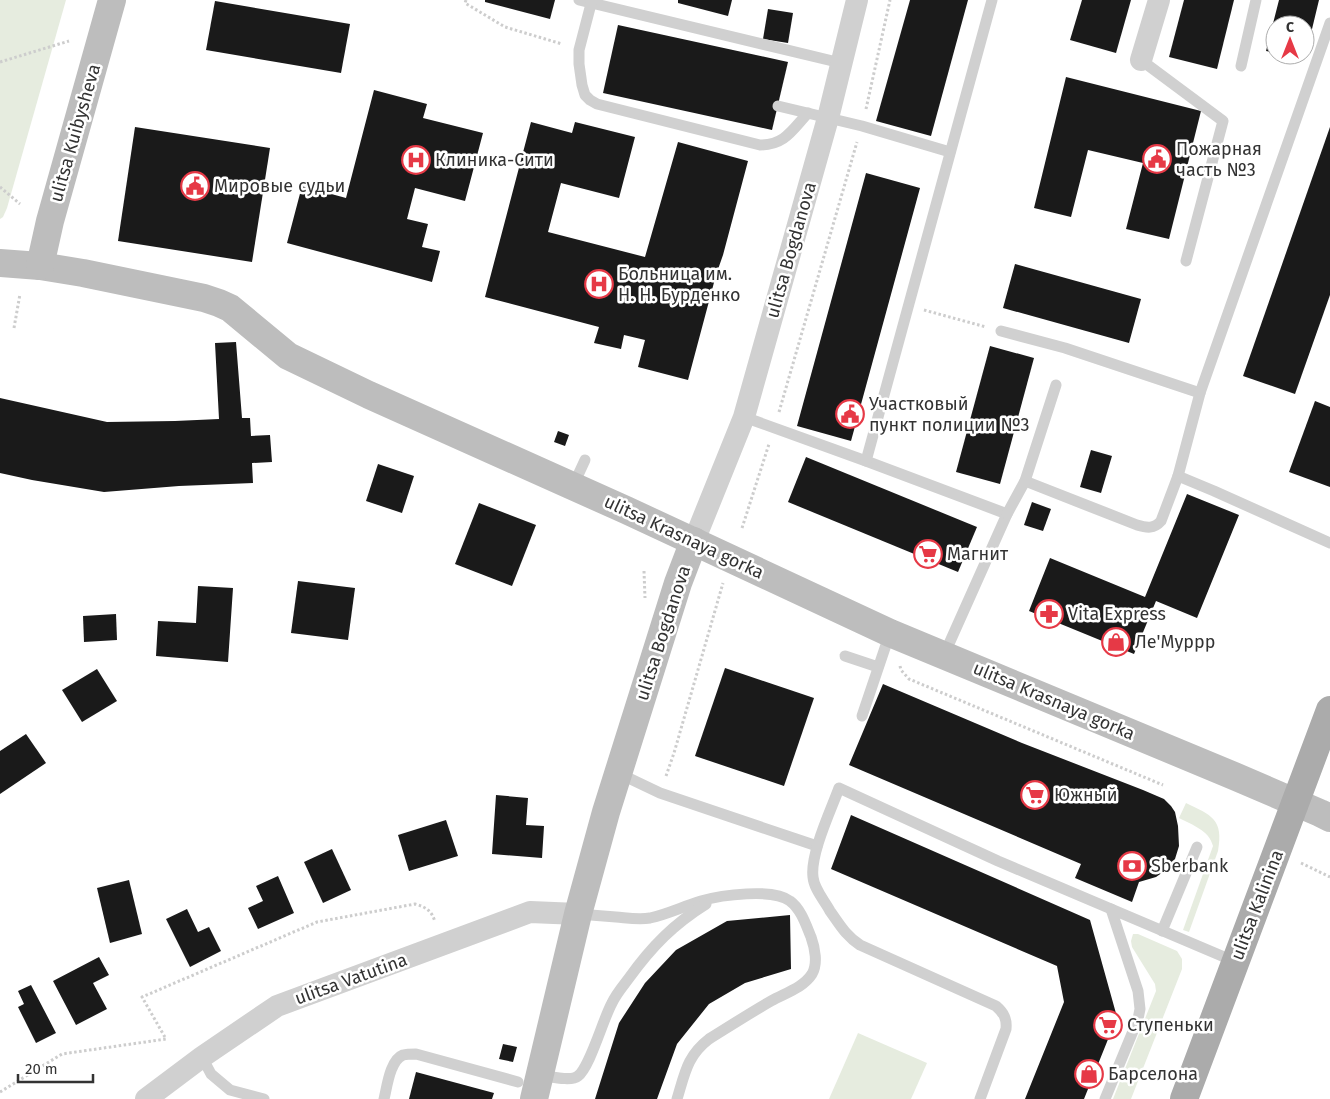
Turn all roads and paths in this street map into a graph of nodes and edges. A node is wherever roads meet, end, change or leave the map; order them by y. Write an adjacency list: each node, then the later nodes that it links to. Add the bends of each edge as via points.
1 (112, 0): 26 (main road, ulitsa Kuibysheva)
2 (459, 0): 9 (path)
3 (579, 0): 10 (lane)
4 (856, 0): 16 (street, ulitsa Bogdanova)
5 (890, 0): 20 (path)
6 (992, 0): 21 (lane)
7 (1159, 0): 14 (street)
8 (1256, 0): 17 (lane)
9 (466, 1): 13 (path, via 504,27)
10 (592, 1): 13 (lane); 16 (lane)
11 (1330, 22): 32 (lane)
12 (68, 41): 15 (path)
13 (579, 50): 19 (lane, via 585,94 597,104 760,145 782,141)
14 (1141, 60): 24 (lane, via 1223,121)
15 (0, 62)
16 (841, 63): 19 (street, ulitsa Bogdanova)
17 (1240, 66)
18 (778, 106): 19 (lane)
19 (818, 116): 20 (lane); 33 (street, ulitsa Bogdanova)
20 (862, 126): 21 (lane); 34 (path)
21 (950, 152): 28 (lane)
22 (0, 187): 23 (path)
23 (20, 204)
24 (1186, 261)
25 (0, 263): 26 (main road, ulitsa Krasnaya gorka)
26 (40, 266): 39 (main road, ulitsa Krasnaya gorka, via 219,302 288,356)
27 (20, 294): 29 (path)
28 (909, 306): 30 (path); 36 (lane)
29 (14, 328)
30 (1001, 331): 32 (lane, via 1065,348)
31 (1056, 385): 38 (lane)
32 (1200, 393): 37 (lane)
33 (744, 417): 34 (lane); 42 (street, ulitsa Bogdanova)
34 (775, 428): 36 (lane); 41 (path)
35 (585, 460): 39 (lane)
36 (866, 461): 40 (lane)
37 (1178, 476): 38 (lane, via 1161,521 1150,528); 43 (lane)
38 (1025, 481): 40 (lane)
39 (573, 486): 42 (main road, ulitsa Krasnaya gorka)
40 (1007, 514): 46 (lane)
41 (742, 528)
42 (694, 541): 45 (main road, ulitsa Krasnaya gorka); 52 (main road, ulitsa Bogdanova)
43 (1330, 543)
44 (725, 578): 54 (path)
45 (890, 633): 46 (main road, ulitsa Krasnaya gorka); 48 (lane)
46 (944, 655): 55 (main road, ulitsa Krasnaya gorka)
47 (845, 656): 48 (lane)
48 (878, 667): 51 (lane)
49 (909, 679): 53 (path)
50 (1330, 710): 55 (main road, ulitsa Kalinina)
51 (862, 716)
52 (618, 773): 54 (lane); 63 (main road, ulitsa Bogdanova)
53 (1163, 785)
54 (660, 793): 57 (lane)
55 (1296, 802): 56 (main road, ulitsa Krasnaya gorka); 66 (main road, ulitsa Kalinina)
56 (1330, 818)
57 (817, 846): 62 (lane, via 839,788); 74 (lane, via 814,883 851,939 996,1006 1005,1015 1006,1029)
58 (1197, 847): 64 (lane)
59 (1301, 863): 60 (path)
60 (1330, 877)
61 (716, 898): 63 (lane, via 650,918); 68 (lane, via 673,927 644,956 612,1002 578,1076); 73 (lane, via 762,893 790,901 811,938 815,966 800,986 700,1046 687,1066)
62 (1111, 909): 64 (lane); 75 (lane, via 1138,992 1140,1009)
63 (578, 914): 65 (street, ulitsa Vatutina, via 530,912); 68 (main road, ulitsa Bogdanova)
64 (1162, 931): 66 (lane)
65 (444, 945): 67 (street, ulitsa Vatutina, via 277,1006); 69 (path, via 433,915 428,909 415,904 317,922 142,997 166,1039 62,1054)
66 (1236, 962): 76 (main road, ulitsa Kalinina)
67 (202, 1057): 70 (street, ulitsa Vatutina); 71 (lane, via 211,1074 230,1090)
68 (531, 1085): 72 (lane, via 409,1054 393,1064)
69 (0, 1092)
70 (146, 1099)
71 (264, 1099)
72 (384, 1099)
73 (677, 1099)
74 (980, 1099)
75 (1105, 1099)
76 (1184, 1099)

